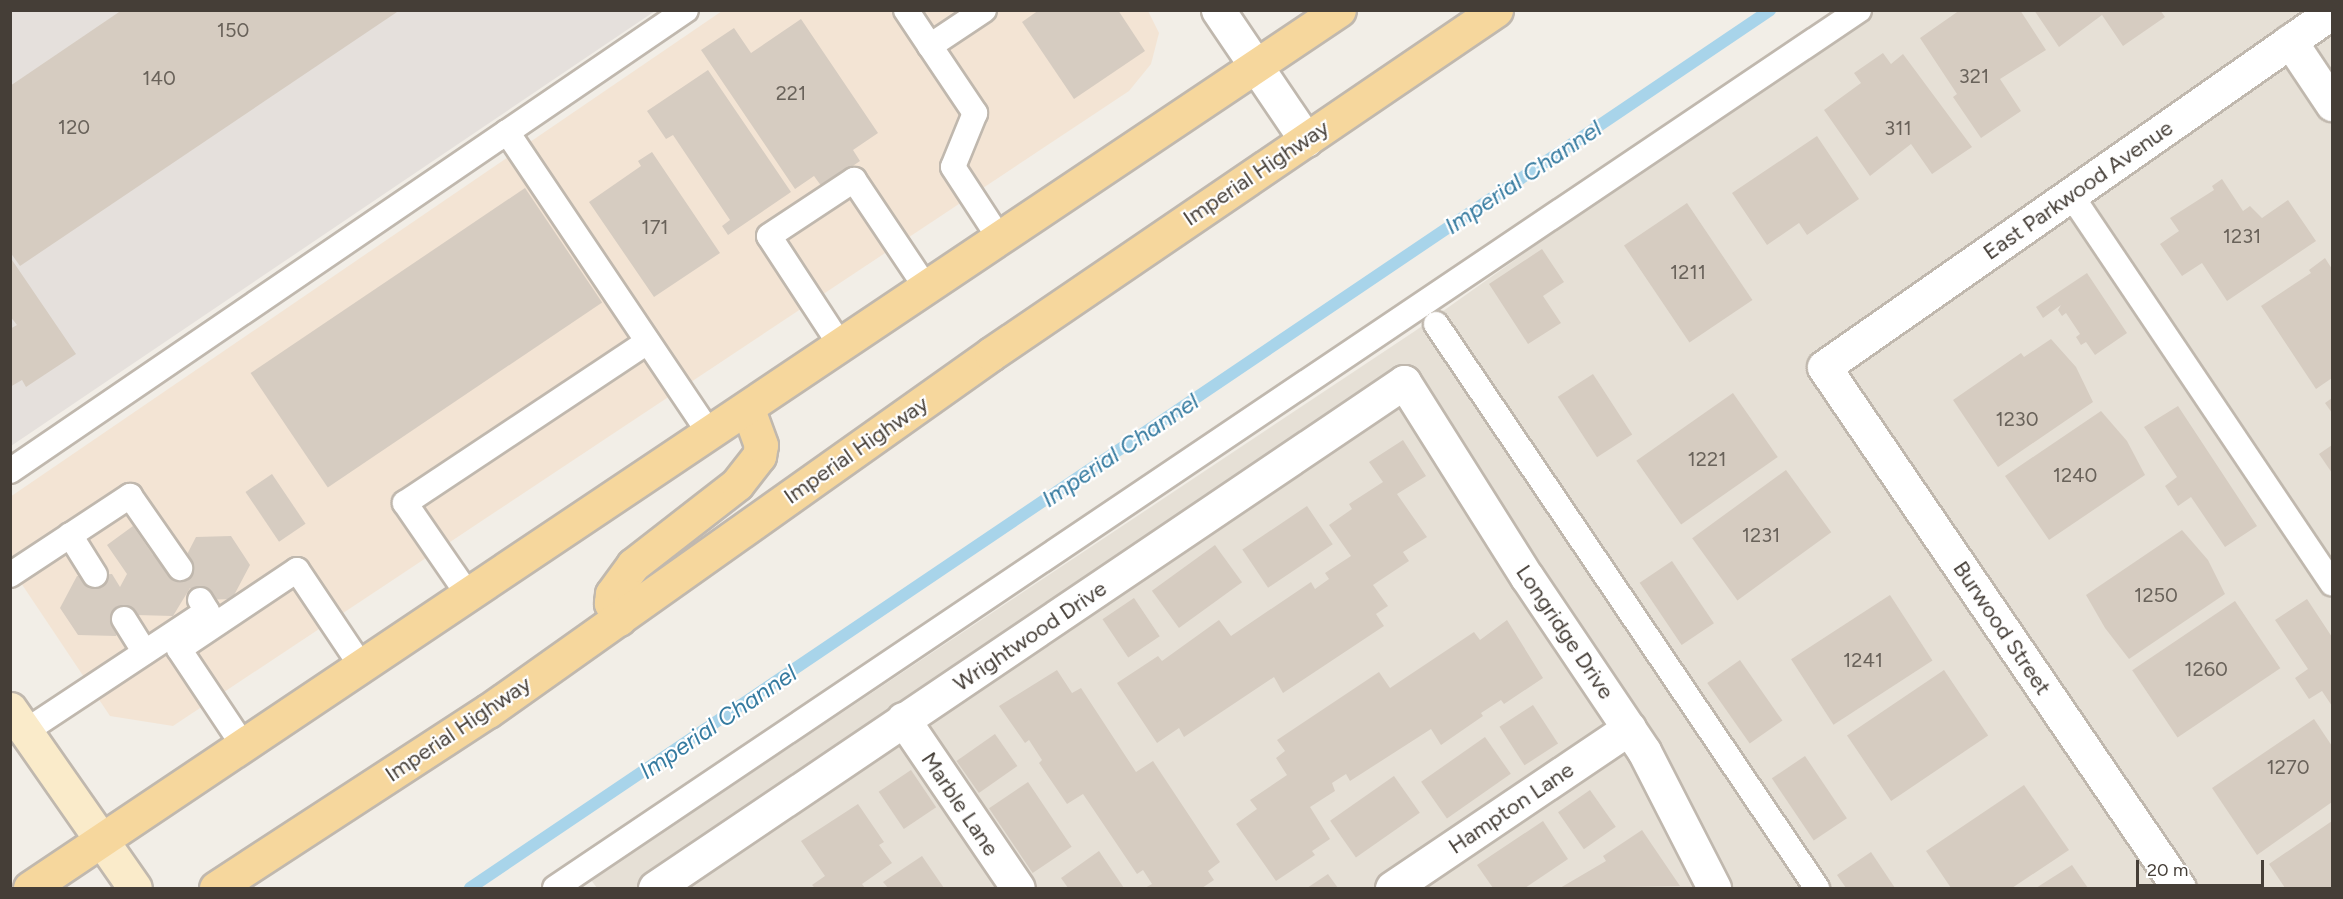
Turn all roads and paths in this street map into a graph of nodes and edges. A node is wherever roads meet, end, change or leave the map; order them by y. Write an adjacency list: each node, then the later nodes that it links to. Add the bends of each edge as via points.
1 (686, 10): 13 (lane)
2 (906, 10): 10 (lane)
3 (984, 10): 10 (lane)
4 (1218, 10): 11 (street)
5 (1339, 10): 11 (main road)
6 (1496, 10): 14 (main road, Imperial Highway)
7 (1859, 10): 45 (lane)
8 (2332, 12): 9 (street, East Parkwood Avenue)
9 (2290, 41): 12 (street); 15 (street, East Parkwood Avenue)
10 (930, 46): 16 (lane, via 975,113 954,167)
11 (1256, 67): 14 (street); 16 (main road)
12 (2332, 104)
13 (507, 132): 19 (lane); 25 (lane)
14 (1306, 140): 33 (main road, Imperial Highway, via 991,354)
15 (2071, 195): 21 (street, East Parkwood Avenue); 30 (lane)
16 (1000, 239): 17 (main road)
17 (927, 289): 20 (main road); 20 (lane, via 854,180 797,217 769,236)
18 (1436, 324): 50 (lane)
19 (647, 342): 24 (lane); 31 (lane, via 405,503)
20 (841, 346): 23 (main road)
21 (1824, 367): 51 (street, Burwood Street)
22 (1404, 382): 37 (street, Wrightwood Drive); 39 (street, Longridge Drive, via 1527,577)
23 (747, 409): 24 (main road); 33 (main road, via 761,445 759,456 737,484 633,565 612,594 611,603)
24 (710, 434): 31 (main road)
25 (10, 471)
26 (70, 536): 27 (lane, via 130,496); 28 (lane); 29 (lane)
27 (180, 568)
28 (10, 575)
29 (95, 575)
30 (2332, 583)
31 (469, 596): 36 (main road)
32 (124, 619): 35 (lane)
33 (619, 619): 44 (main road, Imperial Highway, via 478,717)
34 (174, 642): 35 (lane); 36 (lane, via 207,612 297,570); 40 (lane)
35 (145, 652): 38 (lane)
36 (362, 667): 40 (main road)
37 (903, 719): 46 (street, Wrightwood Drive); 47 (street, Marble Lane)
38 (18, 720): 41 (main road)
39 (1629, 728): 48 (street, Hampton Lane); 49 (street, Longridge Drive, via 1666,788)
40 (243, 746): 41 (main road)
41 (100, 840): 42 (main road); 43 (main road)
42 (30, 888)
43 (135, 888)
44 (216, 888)
45 (555, 888)
46 (655, 888)
47 (1018, 888)
48 (1392, 888)
49 (1714, 888)
50 (1817, 888)
51 (2179, 888)

